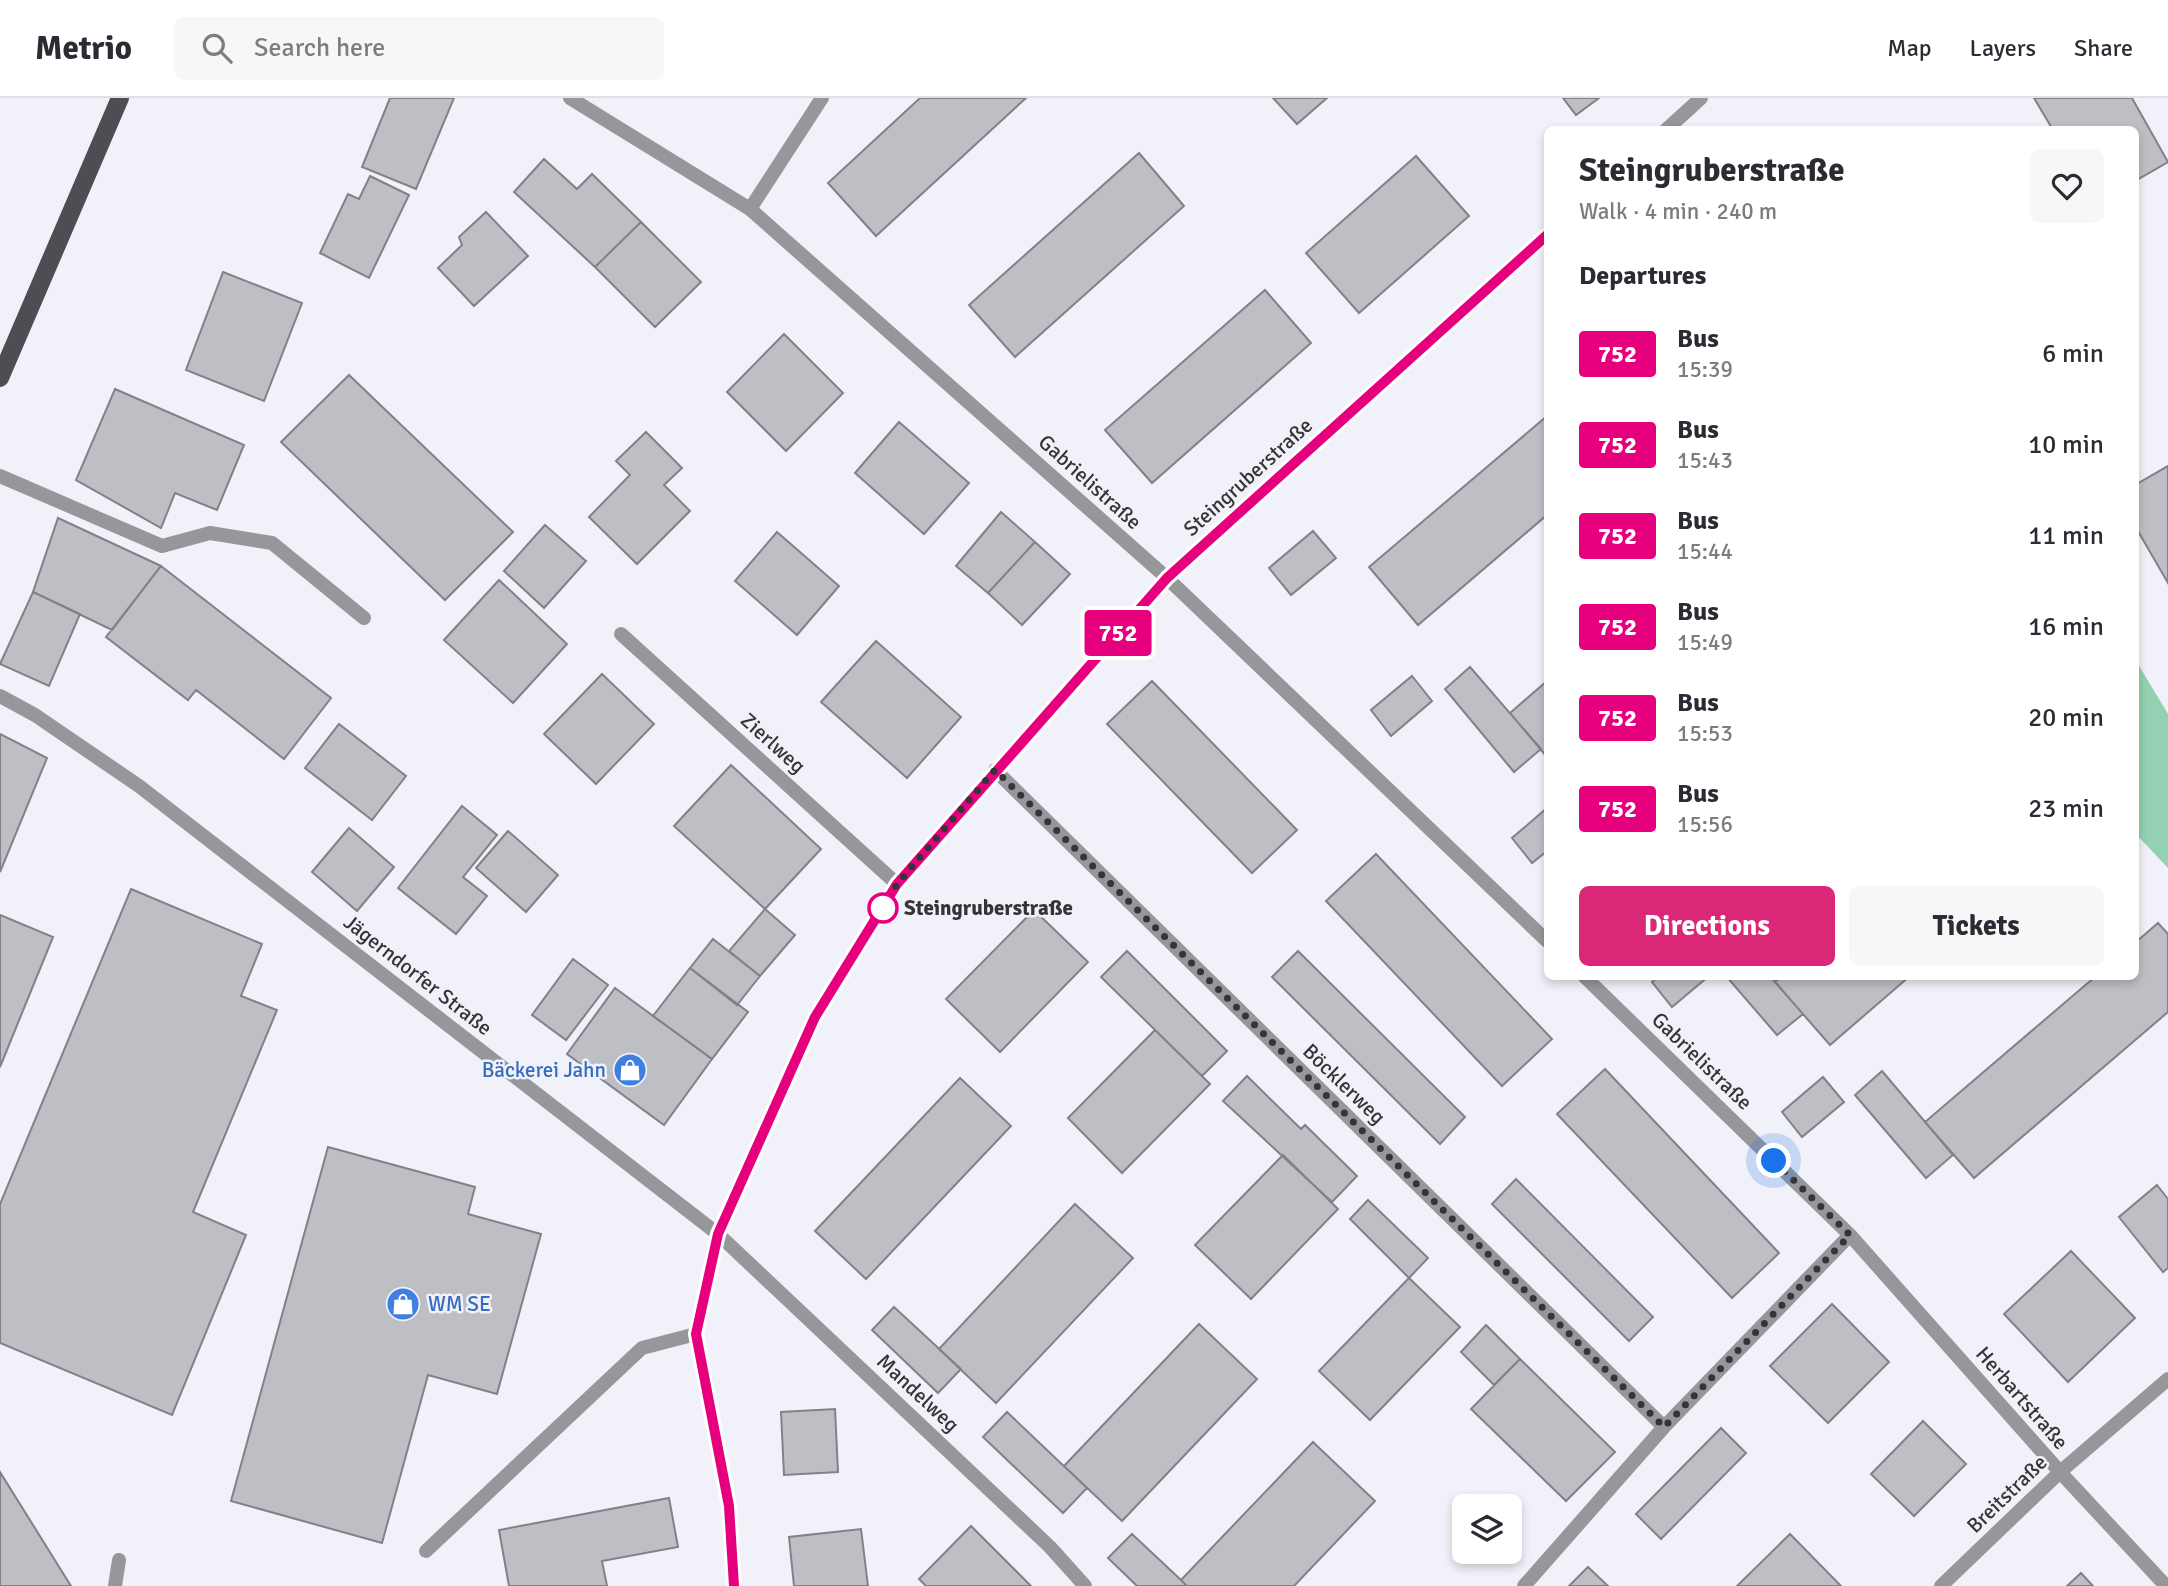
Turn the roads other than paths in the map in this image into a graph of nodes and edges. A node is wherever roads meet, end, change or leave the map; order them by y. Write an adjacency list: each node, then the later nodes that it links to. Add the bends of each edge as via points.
1 (120, 98): 8 (main road)
2 (570, 98): 6 (street, Gabrielistraße)
3 (822, 98): 6 (street)
4 (1701, 98): 5 (street)
5 (1670, 126)
6 (750, 209): 10 (street, Gabrielistraße)
7 (1544, 238): 10 (street, Steingruberstraße)
8 (0, 377)
9 (0, 477): 11 (street, via 162,546 210,533 272,543)
10 (1167, 578): 14 (street, Steingruberstraße); 16 (street, Gabrielistraße)
11 (364, 618)
12 (621, 635): 15 (street, Zierlweg)
13 (0, 696): 18 (street, Jägerndorfer Straße, via 139,786)
14 (995, 770): 15 (street, Steingruberstraße); 22 (street, Böcklerweg)
15 (897, 884): 18 (street, Steingruberstraße, via 815,1017)
16 (1544, 938)
17 (1588, 980): 19 (street, Gabrielistraße)
18 (718, 1234): 20 (street); 28 (street, Mandelweg, via 1050,1547)
19 (1850, 1235): 22 (street); 23 (street, Herbartstraße)
20 (696, 1334): 24 (street, via 642,1348); 27 (street, via 729,1506)
21 (2168, 1380): 23 (street, Breitstraße)
22 (1664, 1427): 29 (street)
23 (2060, 1472): 30 (street, Breitstraße); 31 (street, Herbartstraße)
24 (426, 1551)
25 (118, 1560): 26 (street)
26 (115, 1586)
27 (734, 1586)
28 (1085, 1586)
29 (1524, 1586)
30 (1941, 1586)
31 (2166, 1586)

